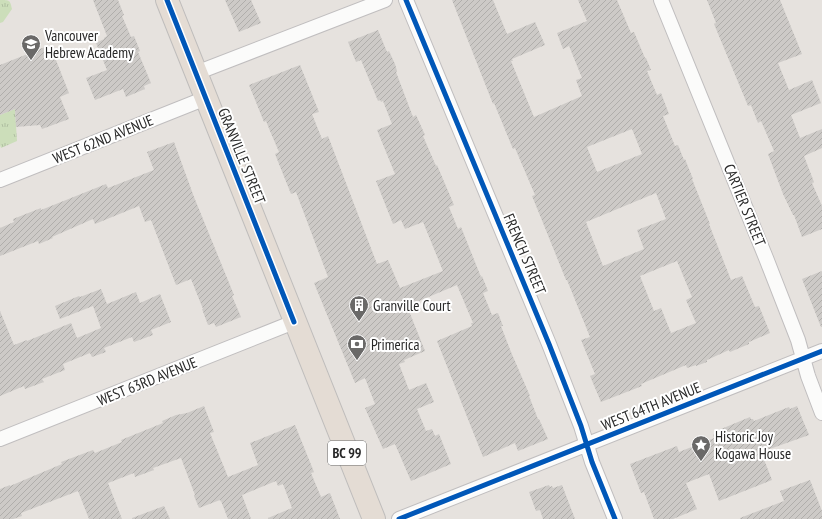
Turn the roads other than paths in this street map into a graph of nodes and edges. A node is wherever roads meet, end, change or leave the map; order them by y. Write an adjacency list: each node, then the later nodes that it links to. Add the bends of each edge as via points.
1 (167, 0): 5 (highway, GRANVILLE STREET / BC 99)
2 (385, 0): 5 (street)
3 (406, 0): 13 (street, FRENCH STREET, via 549,344)
4 (660, 0): 10 (street, CARTIER STREET, via 766,258)
5 (196, 73): 6 (highway, GRANVILLE STREET / BC 99)
6 (206, 98): 7 (street, WEST 62ND AVENUE); 8 (highway, GRANVILLE STREET / BC 99)
7 (0, 180)
8 (294, 322): 12 (street, WEST 63RD AVENUE); 14 (highway, GRANVILLE STREET / BC 99)
9 (822, 351): 10 (street, WEST 64TH AVENUE)
10 (803, 358): 11 (street, CARTIER STREET); 13 (street, WEST 64TH AVENUE)
11 (822, 413)
12 (0, 439)
13 (587, 444): 15 (street, WEST 64TH AVENUE); 16 (street, FRENCH STREET)
14 (374, 519)
15 (399, 519)
16 (615, 519)

